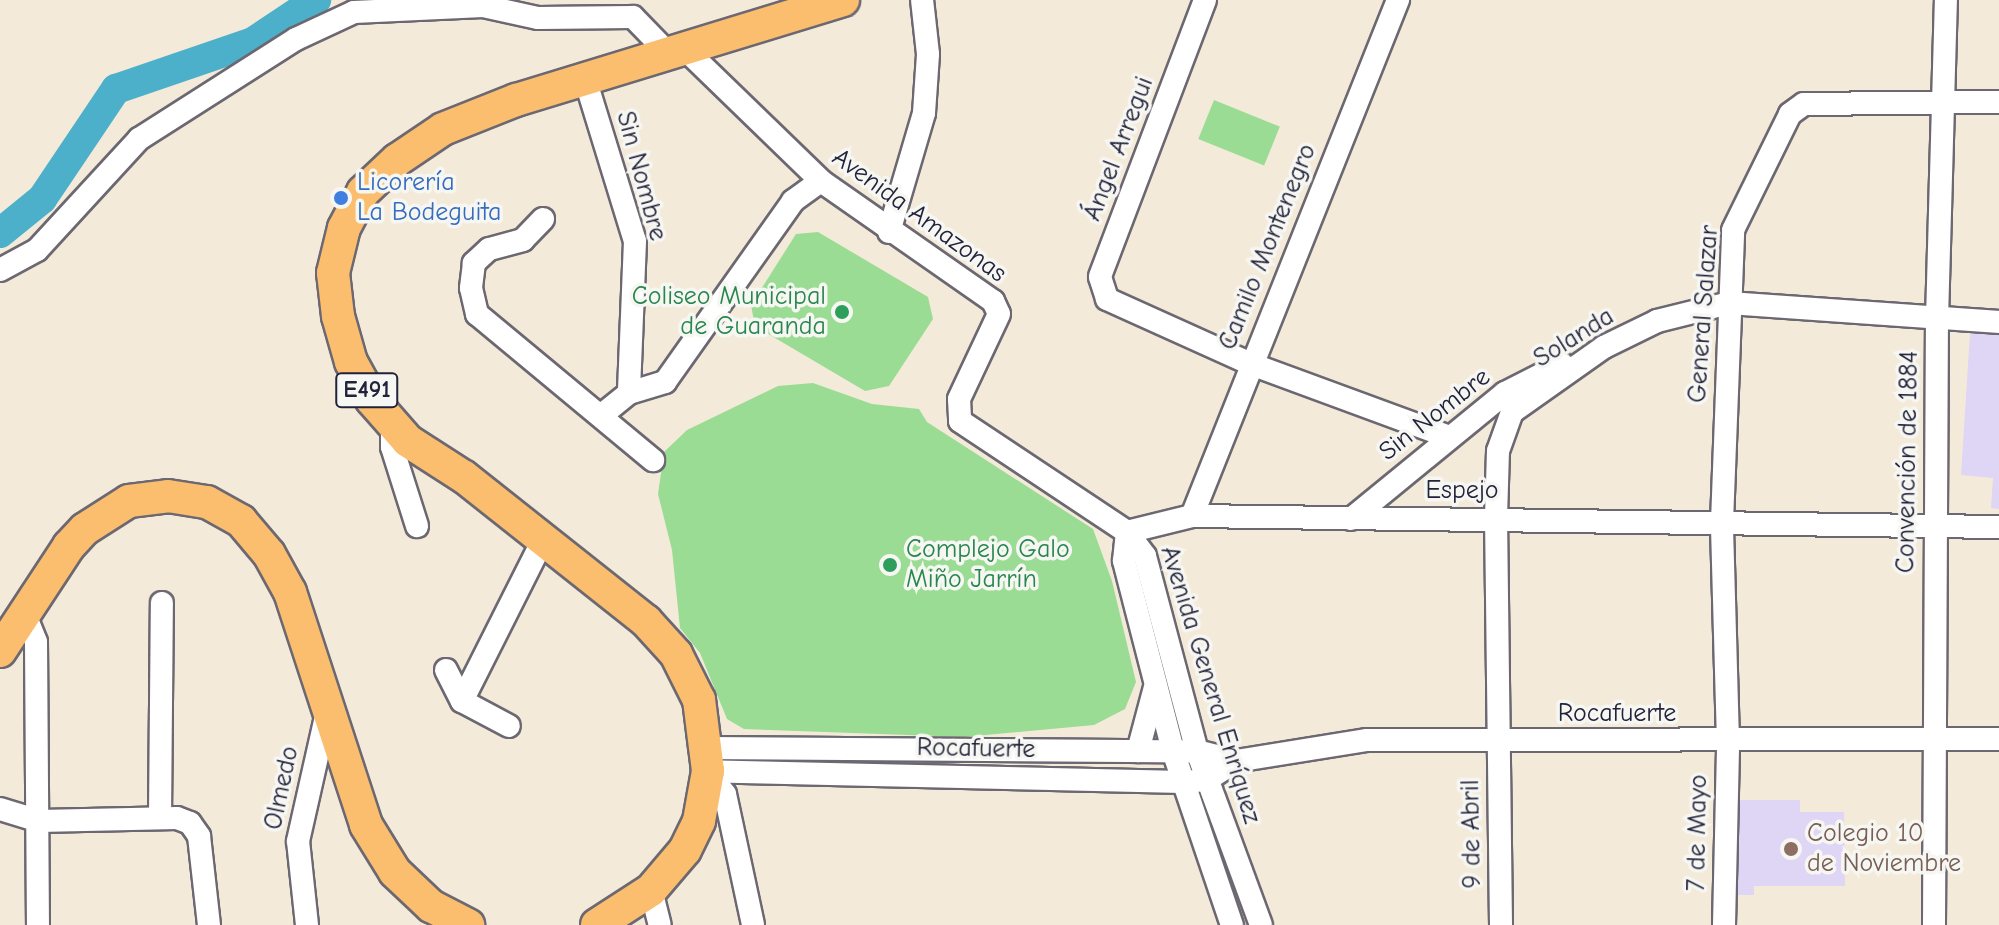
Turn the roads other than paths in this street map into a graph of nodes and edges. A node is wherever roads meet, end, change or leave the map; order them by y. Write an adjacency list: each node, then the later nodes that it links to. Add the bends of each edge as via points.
1 (843, 0): 6 (highway, E491)
2 (922, 0): 12 (street, via 928,54 924,113)
3 (1205, 0): 18 (street, Ángel Arregui, via 1100,277 1107,299 1124,310)
4 (1398, 0): 18 (street, Camilo Montenegro)
5 (1946, 0): 8 (street, Convención de 1884)
6 (678, 53): 7 (highway, E491); 10 (street, Avenida Amazonas); 13 (street, Avenida Amazonas, via 633,17 538,18 483,6 354,12 296,39 139,139 37,250)
7 (586, 82): 19 (street, Sin Nombre, via 635,241); 21 (highway, E491, via 516,100 443,129 397,160 363,192 344,228 333,273 338,316 351,362)
8 (1944, 102): 9 (street, General Salazar); 14 (street, General Salazar, via 1813,101 1790,114 1733,230); 15 (street, Convención de 1884)
9 (1999, 102)
10 (821, 181): 12 (street, Avenida Amazonas); 19 (street, via 793,201 665,382)
11 (543, 219): 20 (street, via 523,240 489,249 474,263 471,288 477,314)
12 (889, 232): 31 (street, Avenida Amazonas, via 993,301 999,314 959,399 960,421)
13 (0, 270)
14 (1729, 303): 15 (street, Solanda); 17 (street, Solanda, via 1657,321); 27 (street, General Salazar)
15 (1937, 319): 16 (street, Solanda); 28 (street, Convención de 1884)
16 (1999, 322)
17 (1604, 347): 22 (street, Sin Nombre, via 1505,393); 25 (street, Solanda, via 1512,412 1498,451)
18 (1251, 364): 22 (street); 24 (street, Camilo Montenegro)
19 (629, 393): 20 (street)
20 (601, 416): 23 (street)
21 (392, 425): 29 (street, via 392,447); 32 (highway, E491)
22 (1449, 437): 26 (street, Sin Nombre)
23 (653, 460)
24 (1192, 516): 26 (street, Espejo); 31 (street, Espejo)
25 (1496, 518): 26 (street, Espejo); 27 (street, Espejo); 43 (street, Solanda)
26 (1351, 519)
27 (1722, 522): 28 (street, Espejo); 44 (street, General Salazar)
28 (1935, 525): 30 (street, Espejo); 41 (street, Convención de 1884)
29 (417, 526)
30 (1999, 527)
31 (1127, 532): 37 (street, Avenida General Enríquez, via 1124,561); 47 (street, Avenida General Enríquez, via 1145,556)
32 (543, 540): 38 (street); 48 (highway, E491, via 646,621 676,654 699,700)
33 (162, 603): 53 (street)
34 (24, 612): 35 (highway); 39 (highway, via 85,529 129,501 168,496 207,502 241,521 269,554 290,592); 54 (street, via 36,642)
35 (0, 651)
36 (446, 670): 38 (street)
37 (1156, 678): 45 (street); 46 (street, Avenida General Enríquez)
38 (462, 701): 40 (street)
39 (327, 711): 58 (street, Olmedo, via 298,841); 59 (highway, via 366,825 395,872 431,906)
40 (509, 726)
41 (1933, 738): 42 (street, Rocafuerte); 44 (street, Rocafuerte); 67 (street, Convención de 1884)
42 (1999, 739)
43 (1499, 742): 44 (street, Rocafuerte); 49 (street, Rocafuerte, via 1367,740); 65 (street, 9 de Abril)
44 (1728, 742): 66 (street, 7 de Mayo)
45 (1138, 751): 46 (street, Rocafuerte); 48 (street, Rocafuerte)
46 (1173, 751): 47 (street, Rocafuerte); 51 (street, Avenida General Enríquez)
47 (1197, 751): 49 (street, Rocafuerte); 50 (street, Avenida General Enríquez)
48 (708, 760): 51 (street, Rocafuerte); 55 (highway, E491, via 699,821 685,850); 62 (street, via 725,794)
49 (1236, 761): 50 (street, Rocafuerte)
50 (1207, 780): 51 (street, Rocafuerte); 64 (street, Avenida General Enríquez)
51 (1183, 782): 63 (street, Avenida General Enríquez)
52 (0, 809): 54 (street)
53 (160, 818): 54 (street); 57 (street, via 190,823 199,836)
54 (39, 821): 56 (street)
55 (651, 890): 60 (highway, E491); 61 (street)
56 (38, 925)
57 (209, 925)
58 (307, 925)
59 (468, 925)
60 (597, 925)
61 (660, 925)
62 (753, 925)
63 (1232, 925)
64 (1261, 925)
65 (1501, 925)
66 (1724, 925)
67 (1934, 925)

